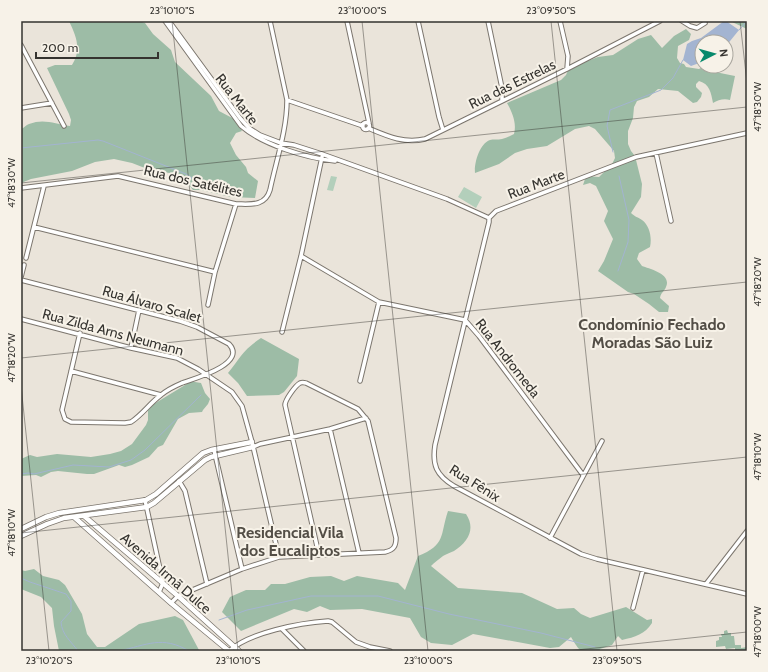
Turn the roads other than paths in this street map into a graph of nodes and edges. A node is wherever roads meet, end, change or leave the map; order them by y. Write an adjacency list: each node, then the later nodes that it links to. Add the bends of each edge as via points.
1 (165, 21): 25 (street, Rua Marte, via 241,126 255,136)
2 (169, 21): 25 (street, Rua Marte, via 244,123)
3 (270, 21): 13 (street, Rua dos Satélites)
4 (346, 21): 19 (street)
5 (418, 21): 23 (street)
6 (488, 21): 14 (street, via 502,88)
7 (560, 21): 12 (street, via 568,56)
8 (660, 21): 12 (street, Rua das Estrelas)
9 (682, 21): 10 (street, via 697,28)
10 (705, 23)
11 (21, 45): 15 (street)
12 (567, 69): 14 (street, Rua das Estrelas)
13 (287, 100): 16 (street); 17 (street, Rua dos Satélites)
14 (502, 101): 23 (street, Rua das Estrelas)
15 (52, 103): 18 (street); 20 (street)
16 (298, 103): 17 (street); 21 (street)
17 (287, 107): 25 (street, Rua dos Satélites)
18 (21, 108)
19 (368, 123): 21 (street, via 364,123); 22 (street)
20 (64, 126)
21 (363, 126): 22 (street)
22 (368, 128): 23 (street, Rua das Estrelas, via 394,138 417,141)
23 (443, 130)
24 (747, 133): 27 (street, Rua Marte)
25 (280, 145): 26 (street, Rua Marte); 28 (street, Rua Marte); 34 (street, Rua dos Satélites, via 266,199 257,204)
26 (304, 148): 28 (street); 29 (street, Rua Marte)
27 (656, 153): 35 (street, Rua Marte, via 636,157 496,211); 36 (street)
28 (302, 154): 30 (street, Rua Marte)
29 (322, 154): 30 (street); 31 (street, Rua Marte)
30 (321, 159): 31 (street, Rua Marte); 38 (street)
31 (340, 161): 35 (street, Rua Marte, via 447,199)
32 (44, 186): 33 (street, Rua dos Satélites); 34 (street, Rua dos Satélites, via 113,176 124,177); 37 (street)
33 (21, 188)
34 (236, 204): 41 (street)
35 (489, 218): 48 (street, Rua Fênix)
36 (671, 221)
37 (34, 227): 39 (street); 41 (street)
38 (301, 256): 44 (street, Rua Andromeda); 49 (street)
39 (26, 258)
40 (24, 265): 42 (street)
41 (215, 272): 45 (street)
42 (21, 277)
43 (21, 280): 46 (street, Rua Álvaro Scalet)
44 (379, 302): 48 (street, Rua Andromeda); 54 (street)
45 (208, 305)
46 (139, 310): 51 (street); 53 (street, Rua Álvaro Scalet, via 197,327 229,344 233,350 232,358)
47 (21, 319): 50 (street, Rua Zilda Arns Neumann)
48 (465, 320): 63 (street, Rua Andromeda); 75 (street, Rua Fênix, via 435,445 434,464 448,482)
49 (282, 332)
50 (80, 334): 51 (street, Rua Zilda Arns Neumann); 52 (street)
51 (131, 348): 53 (street, Rua Zilda Arns Neumann, via 177,358)
52 (71, 371): 55 (street); 55 (street, via 62,410 65,419 71,422 131,422)
53 (207, 375): 55 (street, via 181,384); 60 (street, Rua Zilda Arns Neumann, via 226,387 240,401)
54 (360, 381)
55 (161, 395)
56 (366, 418): 57 (street); 58 (street, via 358,409 304,382 298,384 284,402); 76 (street, via 370,426 396,545 385,552)
57 (330, 429): 58 (street); 76 (street)
58 (292, 437): 60 (street); 77 (street)
59 (602, 441): 63 (street)
60 (253, 444): 61 (street); 62 (street); 78 (street, Rua Zilda Arns Neumann)
61 (214, 450): 62 (street); 64 (street, via 203,453)
62 (215, 456): 65 (street, via 205,460); 79 (street)
63 (583, 475): 75 (street)
64 (175, 477): 65 (street); 66 (street, via 156,494)
65 (179, 481): 67 (street); 82 (street, via 185,491)
66 (144, 500): 67 (street); 68 (street)
67 (147, 507): 70 (street); 81 (street)
68 (80, 510): 69 (street); 70 (street, Avenida Irmã Dulce)
69 (70, 512): 71 (street, Avenida Irmã Dulce); 72 (street, via 46,517)
70 (84, 516): 71 (street); 81 (street, Avenida Irmã Dulce)
71 (74, 517): 74 (street, via 47,524); 84 (street, Avenida Irmã Dulce)
72 (21, 529)
73 (747, 531): 83 (street)
74 (21, 536)
75 (550, 538): 80 (street, Rua Fênix, via 585,555)
76 (358, 553): 77 (street)
77 (318, 555): 78 (street)
78 (279, 557): 79 (street)
79 (242, 569): 82 (street)
80 (643, 570): 83 (street, Rua Fênix); 88 (street)
81 (164, 584): 84 (street); 86 (street, Avenida Irmã Dulce)
82 (207, 584): 86 (street)
83 (706, 584): 85 (street, Rua Fênix)
84 (159, 592): 87 (street, Avenida Irmã Dulce)
85 (747, 594)
86 (178, 596): 87 (street); 90 (street, Avenida Irmã Dulce)
87 (171, 603): 92 (street, Avenida Irmã Dulce)
88 (633, 608)
89 (282, 629): 90 (street, via 259,635); 91 (street, via 330,622); 94 (street)
90 (234, 646): 92 (street); 93 (street, Avenida Irmã Dulce)
91 (369, 649): 95 (street)
92 (229, 651)
93 (239, 651)
94 (304, 651)
95 (390, 651)

